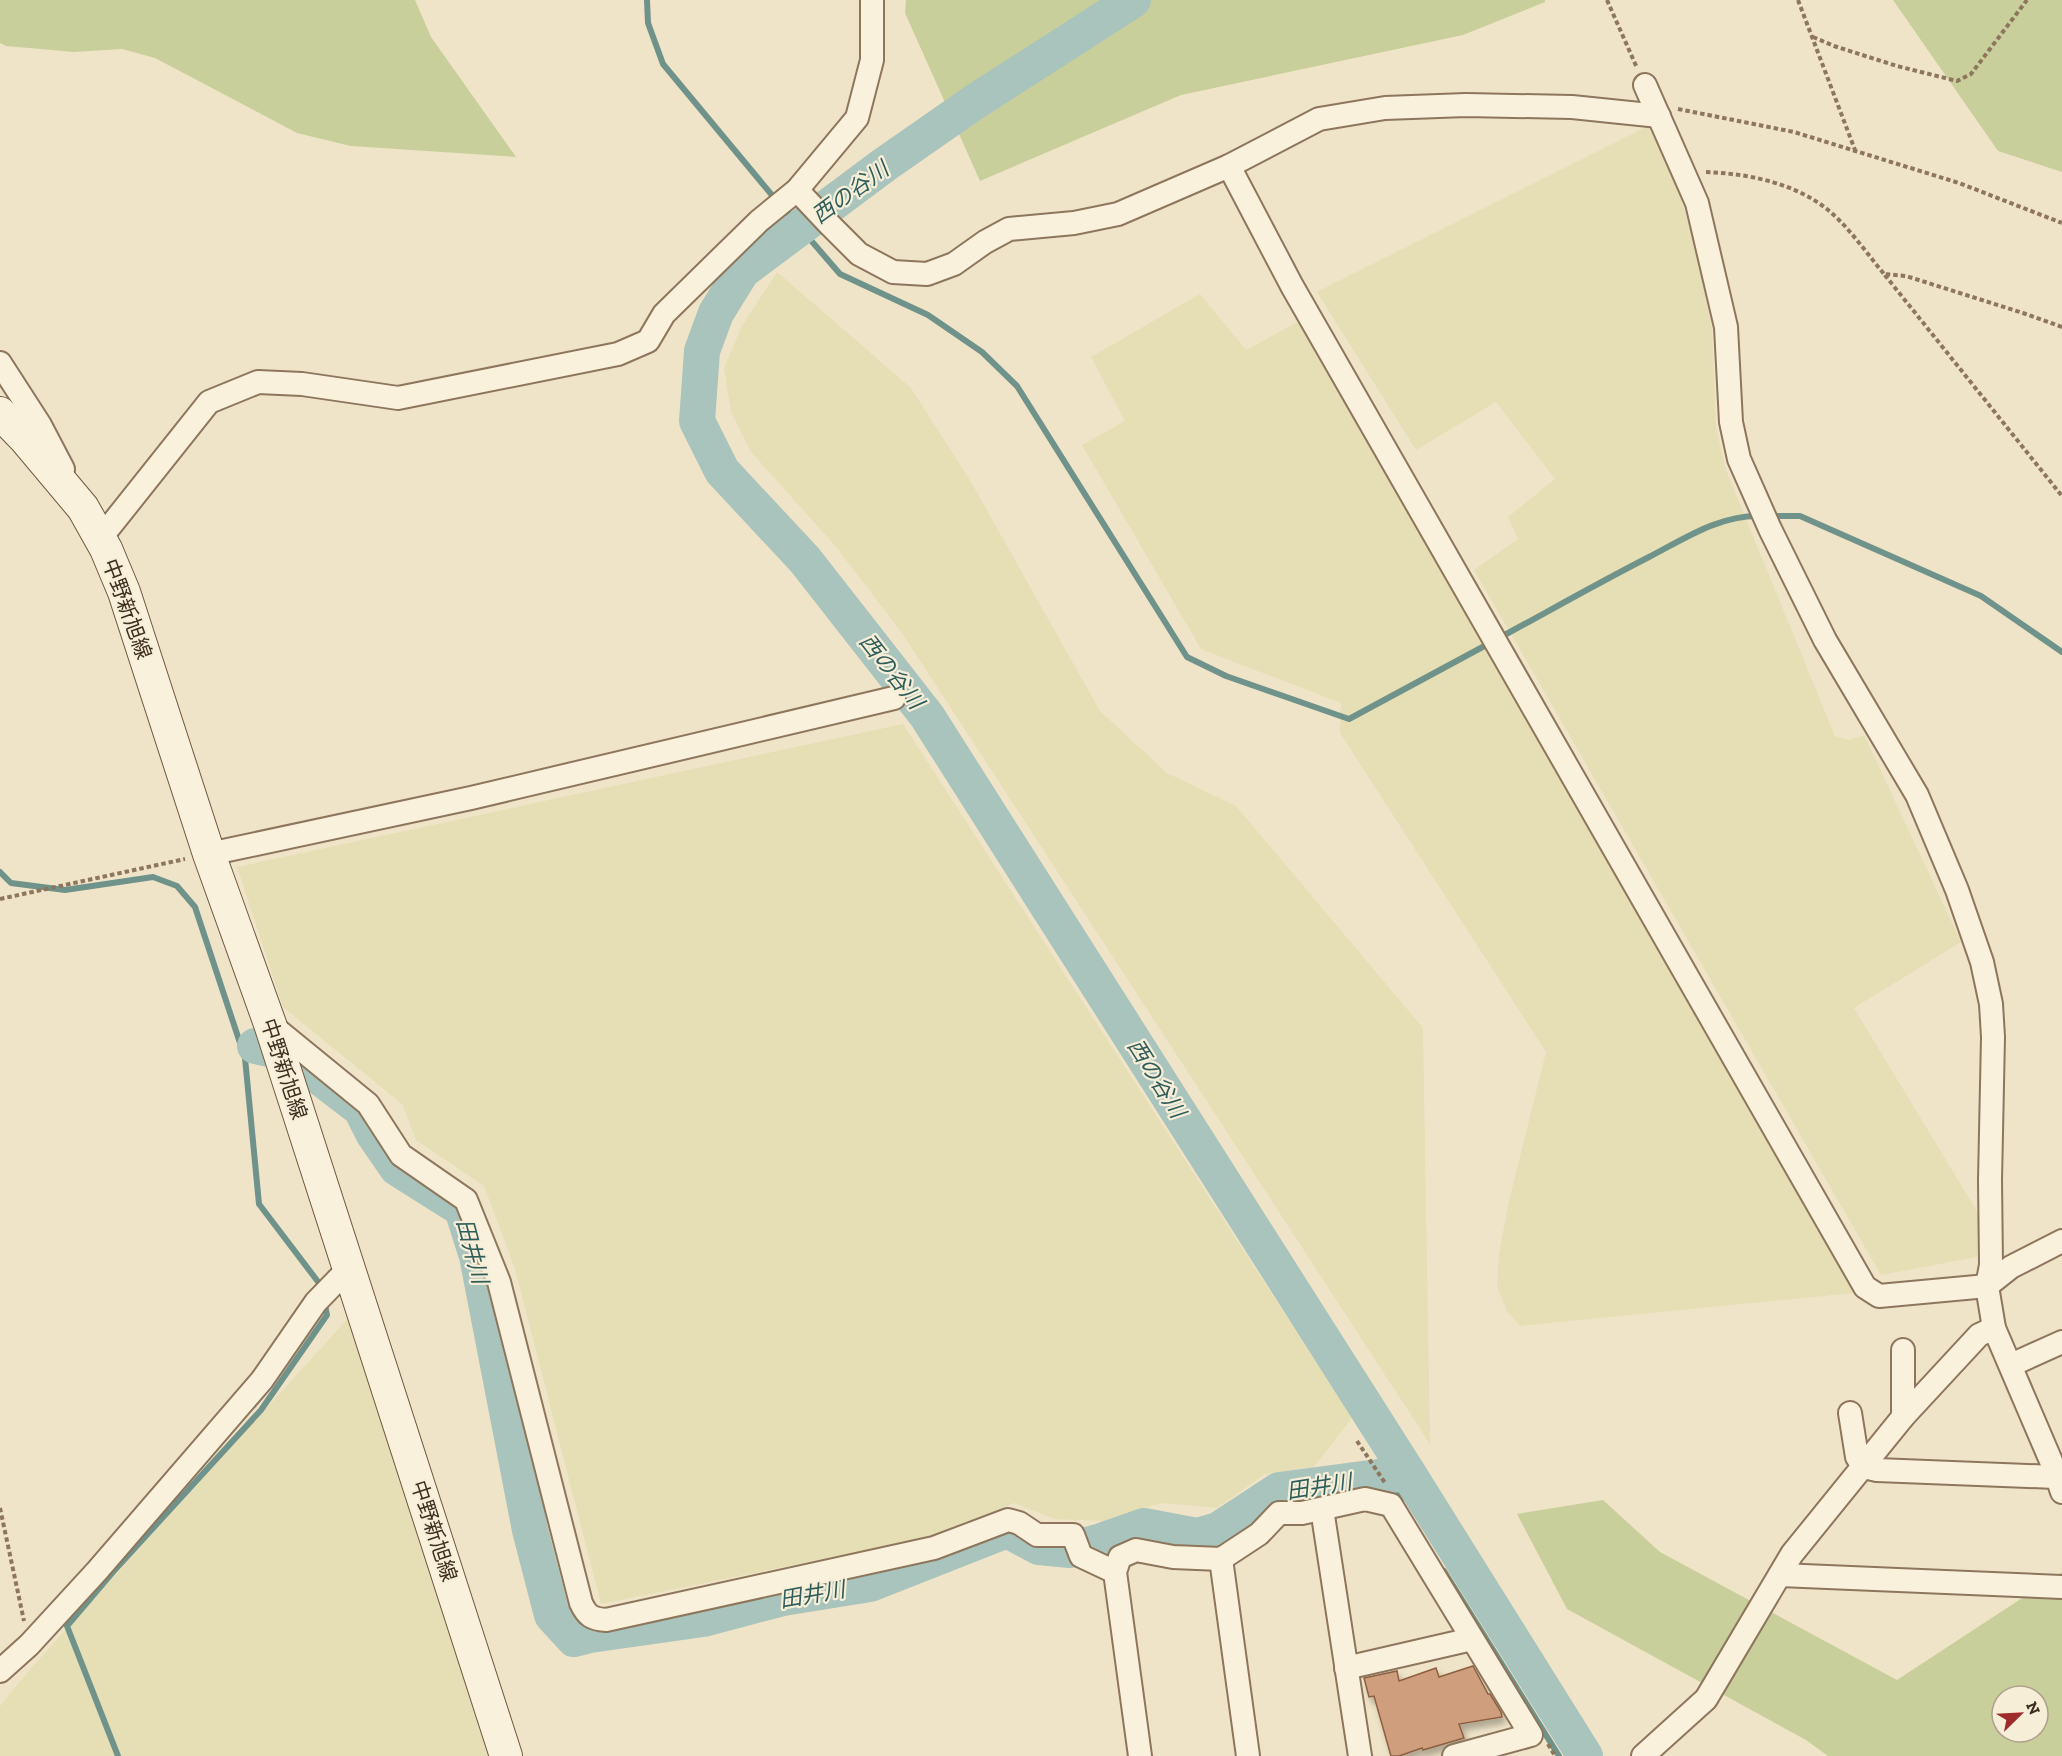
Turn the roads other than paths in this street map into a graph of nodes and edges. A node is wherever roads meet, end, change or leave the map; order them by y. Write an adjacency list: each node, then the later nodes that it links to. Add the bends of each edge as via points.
1 (872, 0): 3 (street, via 872,60 857,118)
2 (1229, 166): 3 (street, via 1118,214 1009,229 954,264 927,274 893,272 859,254); 13 (street, via 1298,296 1865,1287 1880,1296); 13 (street, via 1319,119 1385,108 1572,107 1652,101 1697,203 1726,327 1731,423 1739,459 1825,640 1917,795 1982,962 1993,1037 1991,1265)
3 (797, 190): 7 (street, via 759,221 664,314 648,341 618,354 398,398 302,384 258,382 209,402)
4 (0, 363): 6 (street, via 40,425)
5 (0, 413): 6 (main road, 中野新旭線)
6 (83, 508): 7 (main road, 中野新旭線)
7 (100, 539): 9 (main road, 中野新旭線, via 124,592)
8 (894, 698): 9 (street, via 471,798)
9 (209, 854): 10 (main road, 中野新旭線)
10 (270, 1024): 12 (main road, 中野新旭線); 24 (street, via 368,1104 400,1155 466,1200 499,1282 586,1614 606,1620 934,1548 1008,1520 1038,1534 1073,1535 1081,1556)
11 (2062, 1241): 13 (street, via 2011,1267)
12 (349, 1268): 29 (street, via 316,1302 262,1380 98,1571); 30 (main road, 中野新旭線)
13 (1987, 1286): 14 (street)
14 (1994, 1328): 17 (street); 19 (street, via 1979,1335)
15 (2062, 1342): 17 (street)
16 (1903, 1350): 19 (street)
17 (2011, 1365): 21 (street)
18 (1850, 1413): 20 (street, via 1857,1457)
19 (1903, 1417): 20 (street)
20 (1864, 1467): 21 (street); 25 (street, via 1792,1554)
21 (2058, 1475)
22 (1322, 1509): 23 (street, via 1279,1513 1259,1534); 27 (street, via 1365,1499 1391,1505); 28 (street)
23 (1221, 1558): 24 (street, via 1173,1557 1136,1550 1120,1557); 32 (street)
24 (1115, 1572): 31 (street)
25 (1780, 1575): 26 (street); 35 (street, via 1706,1699)
26 (2062, 1587)
27 (1472, 1640): 28 (street); 34 (street, via 1531,1735)
28 (1346, 1668): 33 (street)
29 (0, 1671)
30 (506, 1756)
31 (1140, 1756)
32 (1248, 1756)
33 (1360, 1756)
34 (1454, 1756)
35 (1643, 1756)

